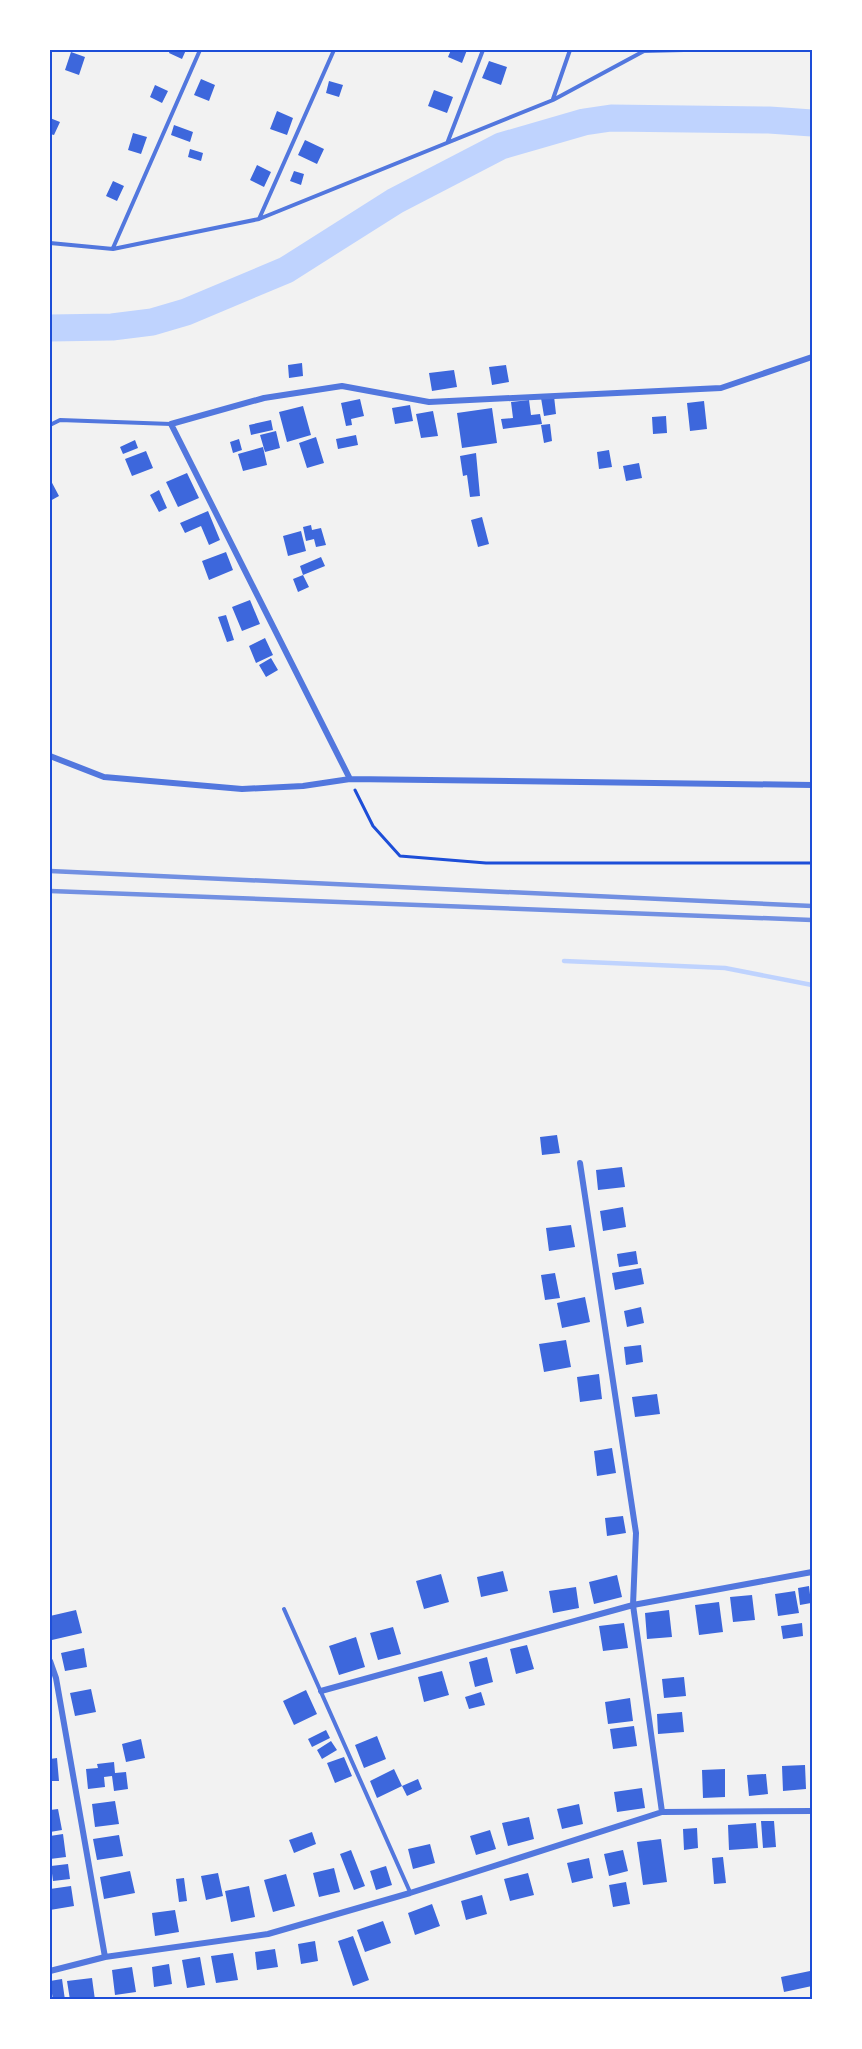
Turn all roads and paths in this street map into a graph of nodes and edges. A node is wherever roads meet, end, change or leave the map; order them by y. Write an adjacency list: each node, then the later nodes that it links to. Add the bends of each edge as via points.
1 (200, 50): 11 (lane)
2 (334, 50): 9 (lane)
3 (483, 50): 8 (lane)
4 (570, 50): 7 (lane)
5 (644, 50): 6 (lane); 7 (lane)
6 (684, 50)
7 (553, 100): 8 (lane)
8 (448, 142): 9 (lane)
9 (259, 219): 11 (lane)
10 (50, 243): 11 (lane)
11 (113, 249)
12 (813, 357): 14 (street, via 721,388 429,402 342,386 264,398)
13 (50, 424): 14 (lane, via 60,420)
14 (171, 424): 16 (street)
15 (50, 756): 16 (street, via 104,777 242,789)
16 (350, 779): 17 (street); 18 (path, via 373,826 400,856 486,864)
17 (813, 785)
18 (813, 863)
19 (580, 1163): 21 (street, via 636,1533)
20 (813, 1572): 21 (street)
21 (633, 1605): 24 (street); 26 (street)
22 (284, 1609): 24 (lane)
23 (50, 1661): 28 (street)
24 (321, 1691): 27 (lane)
25 (813, 1811): 26 (street)
26 (662, 1812): 27 (street)
27 (410, 1893): 28 (street, via 268,1934)
28 (105, 1957): 29 (street)
29 (50, 1971)

